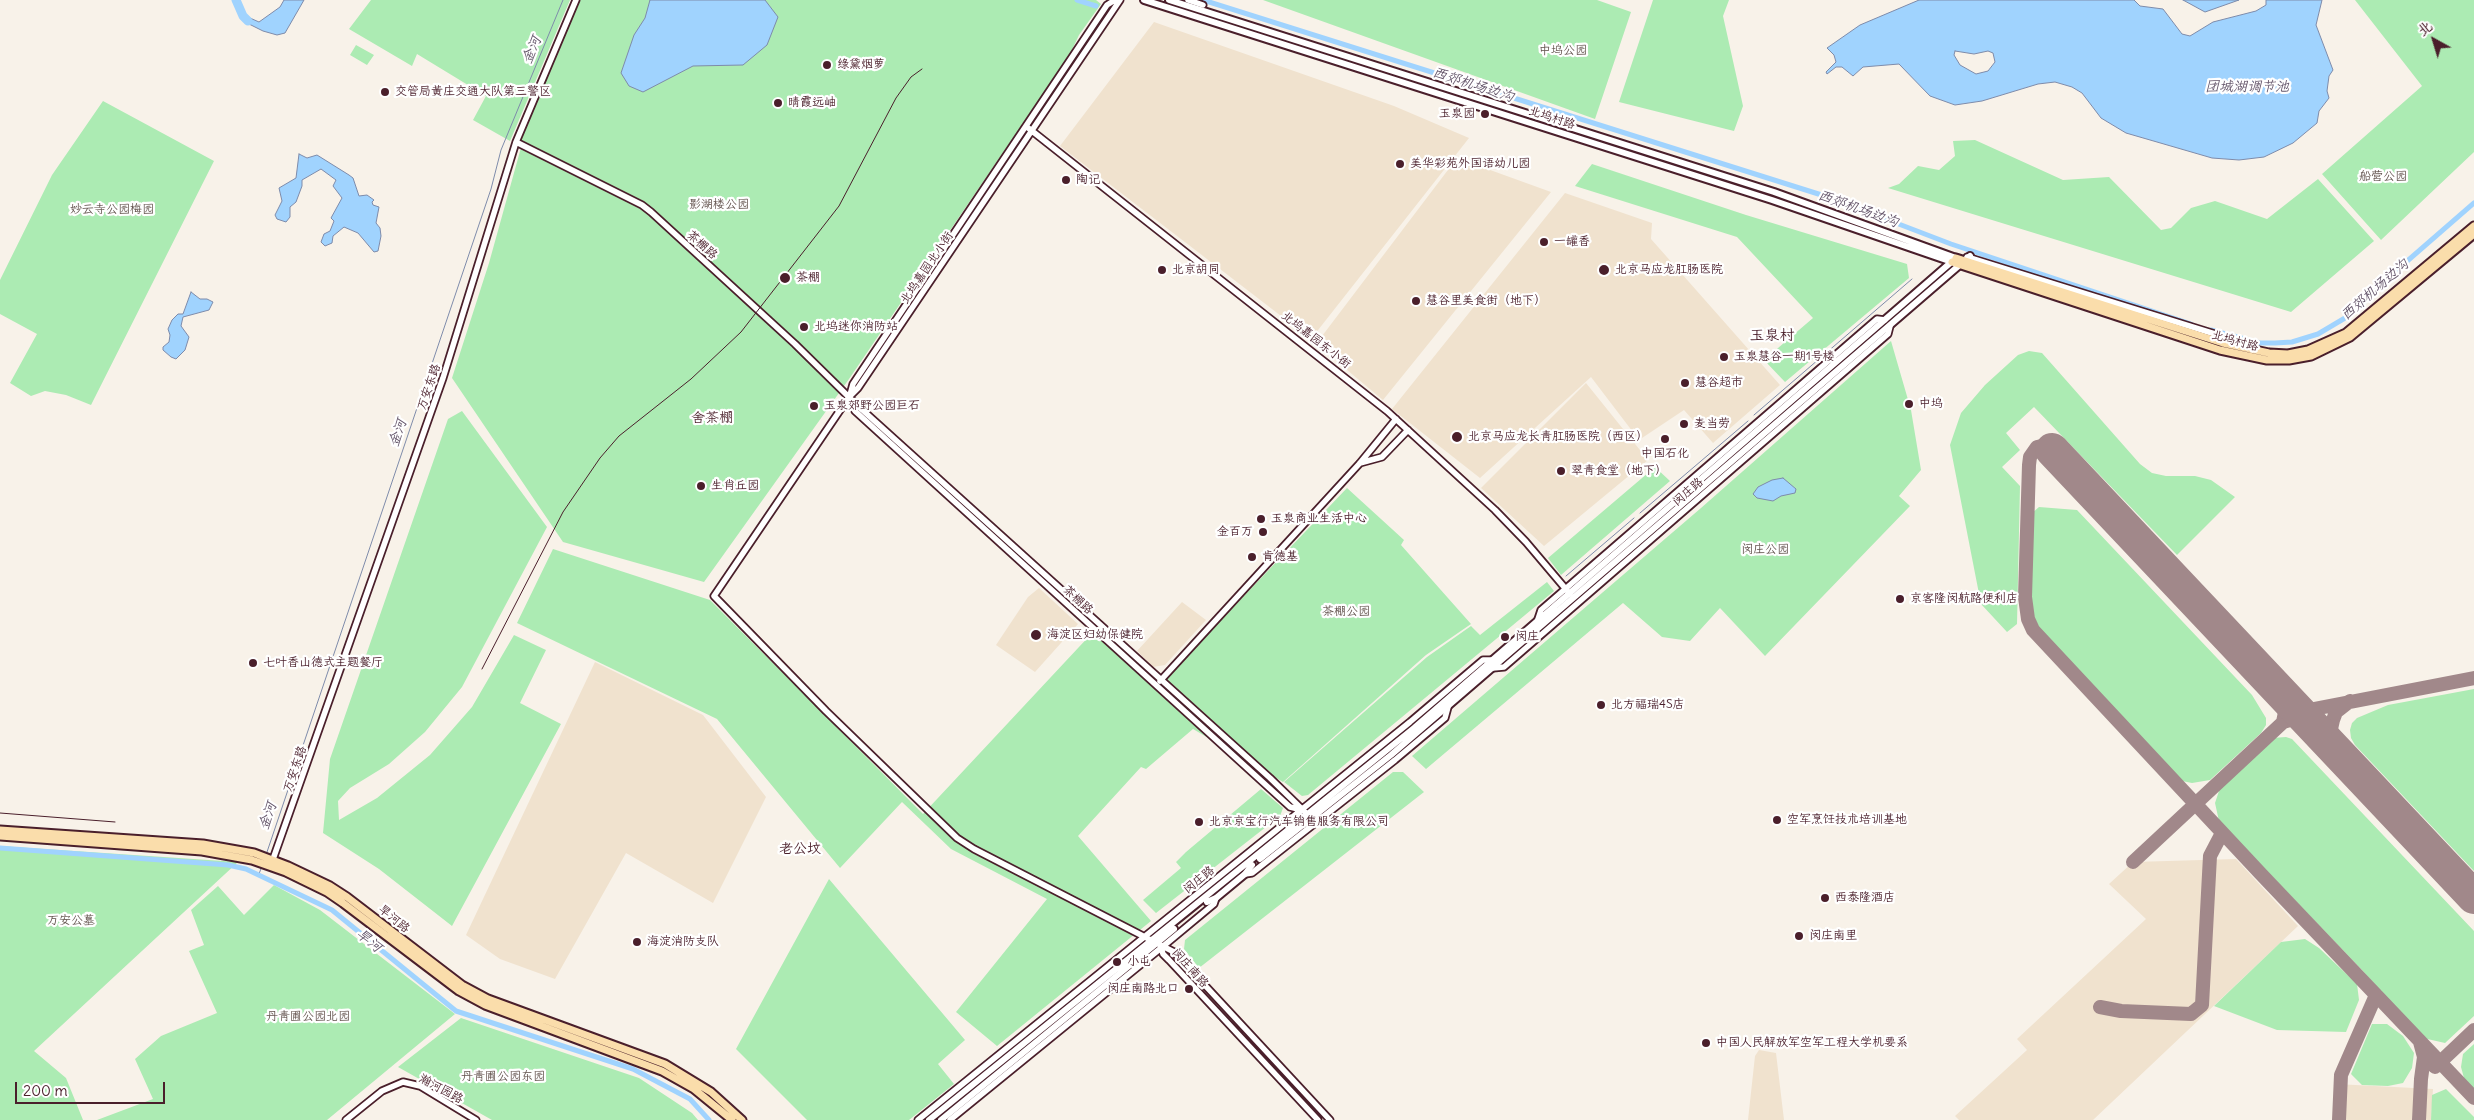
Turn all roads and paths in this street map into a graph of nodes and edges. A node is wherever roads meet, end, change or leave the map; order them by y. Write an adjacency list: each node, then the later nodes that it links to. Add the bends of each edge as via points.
1 (576, 0): 10 (street, 万安东路)
2 (1115, 0): 9 (street, 北坞嘉园北小街, via 1108,5)
3 (1120, 0): 9 (street, 北坞嘉园北小街)
4 (1144, 0): 13 (main road, 北坞村路)
5 (1169, 0): 8 (main road, 北坞村路)
6 (1188, 0): 7 (street)
7 (1203, 5): 8 (main road)
8 (1210, 12): 13 (main road, 北坞村路, via 1774,192)
9 (1029, 129): 14 (street, 北坞嘉园北小街, via 853,384); 15 (street, 北坞嘉园东小街)
10 (516, 142): 14 (street, 茶棚路, via 642,205); 25 (street, 万安东路, via 443,378)
11 (2474, 226): 13 (main road, 北坞村路, via 2360,322 2328,342 2288,354 2239,348)
12 (2474, 234): 13 (main road, 北坞村路, via 2350,337 2311,356 2290,360 2267,360 2220,350)
13 (1961, 261): 18 (main road, 闵庄路, via 1885,320); 20 (main road, 闵庄路)
14 (849, 397): 19 (street, 茶棚路, via 855,411); 27 (street, 北坞嘉园北小街, via 714,596 957,838)
15 (1396, 419): 16 (street, 北坞嘉园东小街); 17 (street)
16 (1408, 430): 17 (street, via 1382,456); 18 (street, 北坞嘉园东小街, via 1495,510)
17 (1360, 463): 19 (street)
18 (1567, 592): 21 (main road, 闵庄路, via 1538,622)
19 (1159, 682): 21 (street, 茶棚路, via 1290,807)
20 (1448, 707): 21 (main road, 闵庄路); 26 (street, 闵庄路, via 1445,718 1395,760)
21 (1307, 815): 26 (main road, 闵庄路, via 1248,868); 27 (street, 闵庄路); 28 (main road, 闵庄路)
22 (0, 830): 24 (main road, 旱河路, via 202,844)
23 (0, 836): 24 (main road, 旱河路)
24 (258, 858): 25 (main road, 旱河路)
25 (269, 862): 31 (main road, 旱河路, via 327,892 459,991 485,1005 662,1071 694,1088); 32 (main road, 旱河路, via 330,886 462,986 488,999 673,1068 711,1092)
26 (1248, 874): 28 (main road, 闵庄路, via 1215,901 1211,898)
27 (1145, 937): 28 (street); 33 (street, 闵庄路)
28 (1160, 944): 34 (main road, 闵庄路, via 1139,949); 35 (main road, 闵庄路); 36 (street, 闵庄路); 37 (street, 闵庄南路, via 1169,960); 38 (street, 闵庄南路, via 1174,952)
29 (346, 1120): 30 (street, 瀚河园路, via 382,1091 403,1082 420,1086)
30 (476, 1120)
31 (732, 1120)
32 (742, 1120)
33 (918, 1120)
34 (929, 1120)
35 (941, 1120)
36 (950, 1120)
37 (1318, 1120)
38 (1330, 1120)

